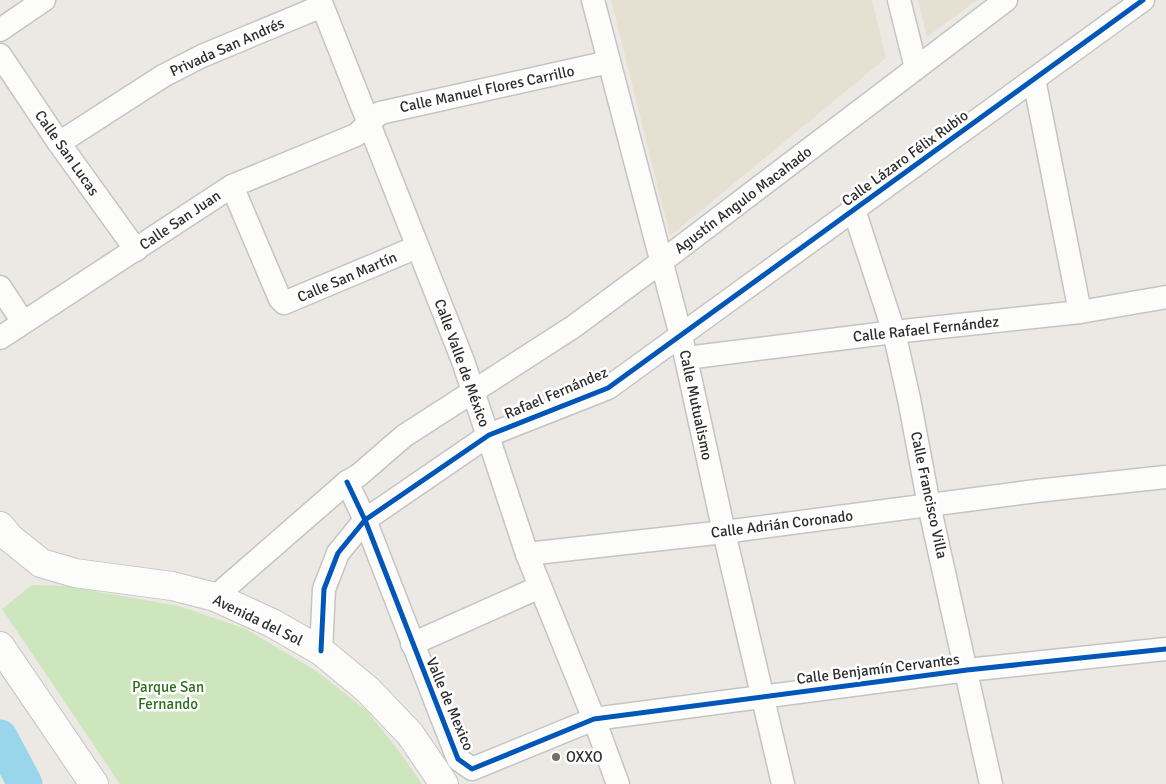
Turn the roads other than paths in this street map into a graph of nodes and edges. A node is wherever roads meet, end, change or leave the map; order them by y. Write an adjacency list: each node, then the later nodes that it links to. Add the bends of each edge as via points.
1 (44, 0): 7 (street)
2 (593, 0): 9 (street, Calle Mutualismo)
3 (899, 0): 10 (street)
4 (1006, 0): 10 (street, Agustín Angulo Macahado)
5 (1143, 0): 11 (street, Calle Lázaro Félix Rubio)
6 (321, 3): 12 (street, Calle Valle de México); 13 (street, Privada San Andrés, via 163,76)
7 (0, 30)
8 (0, 55): 13 (street, Calle San Lucas)
9 (609, 62): 12 (street, Calle Manuel Flores Carrillo, via 380,112); 18 (street, Calle Mutualismo)
10 (916, 68): 18 (street, Agustín Angulo Macahado)
11 (1034, 79): 15 (street, Calle Lázaro Félix Rubio); 21 (street)
12 (369, 122): 14 (street, Calle San Juan, via 356,135); 16 (street, Calle Valle de México)
13 (59, 143): 17 (street, Calle San Lucas)
14 (232, 186): 16 (street, Calle San Martín, via 284,303); 17 (street, Calle San Juan)
15 (854, 210): 23 (street, Calle Francisco Villa); 24 (street, Calle Lázaro Félix Rubio)
16 (417, 246): 27 (street, Calle Valle de México)
17 (136, 250): 22 (street, Calle San Juan)
18 (661, 262): 24 (street, Calle Mutualismo); 27 (street, Agustín Angulo Macahado, via 573,327)
19 (0, 287): 22 (street)
20 (1166, 297): 21 (street, Calle Rafael Fernández)
21 (1080, 312): 23 (street, Calle Rafael Fernández)
22 (23, 322): 25 (street, Calle San Juan)
23 (894, 332): 26 (street, Calle Rafael Fernández); 31 (street, Calle Francisco Villa)
24 (681, 336): 26 (street, Calle Mutualismo); 28 (street, Rafael Fernández, via 608,388)
25 (0, 338)
26 (686, 358): 34 (street, Calle Mutualismo)
27 (474, 390): 28 (street, Calle Valle de México); 30 (street, Agustín Angulo Macahado, via 404,436)
28 (489, 435): 32 (street, Rafael Fernández); 35 (street, Calle Valle de México)
29 (1166, 477): 31 (street, Calle Adrián Coronado)
30 (347, 482): 32 (street); 37 (street, Agustín Angulo Macahado)
31 (930, 505): 34 (street, Calle Adrián Coronado); 42 (street, Calle Francisco Villa)
32 (364, 520): 38 (street); 41 (street, Rafael Fernández, via 338,553 324,589)
33 (0, 526): 37 (street, Avenida del Sol, via 41,562 75,574 172,586)
34 (724, 532): 35 (street, Calle Adrián Coronado); 43 (street, Calle Mutualismo)
35 (528, 554): 36 (street, Calle Valle de México)
36 (540, 587): 38 (street, Valle de Mexico); 44 (street, Calle Valle de México)
37 (215, 597): 41 (street, Avenida del Sol, via 272,623)
38 (412, 644): 45 (street, Valle de Mexico, via 458,759)
39 (0, 646): 46 (street)
40 (1166, 649): 42 (street, Calle Benjamín Cervantes)
41 (321, 651): 47 (street, Avenida del Sol, via 368,690 410,734)
42 (967, 670): 43 (street, Calle Benjamín Cervantes); 50 (street, Calle Francisco Villa)
43 (762, 697): 44 (street, Calle Benjamín Cervantes); 49 (street, Calle Mutualismo)
44 (594, 719): 45 (street, Calle Benjamín Cervantes); 48 (street, Calle Valle de México)
45 (472, 768)
46 (94, 784)
47 (444, 784)
48 (618, 784)
49 (783, 784)
50 (991, 784)

